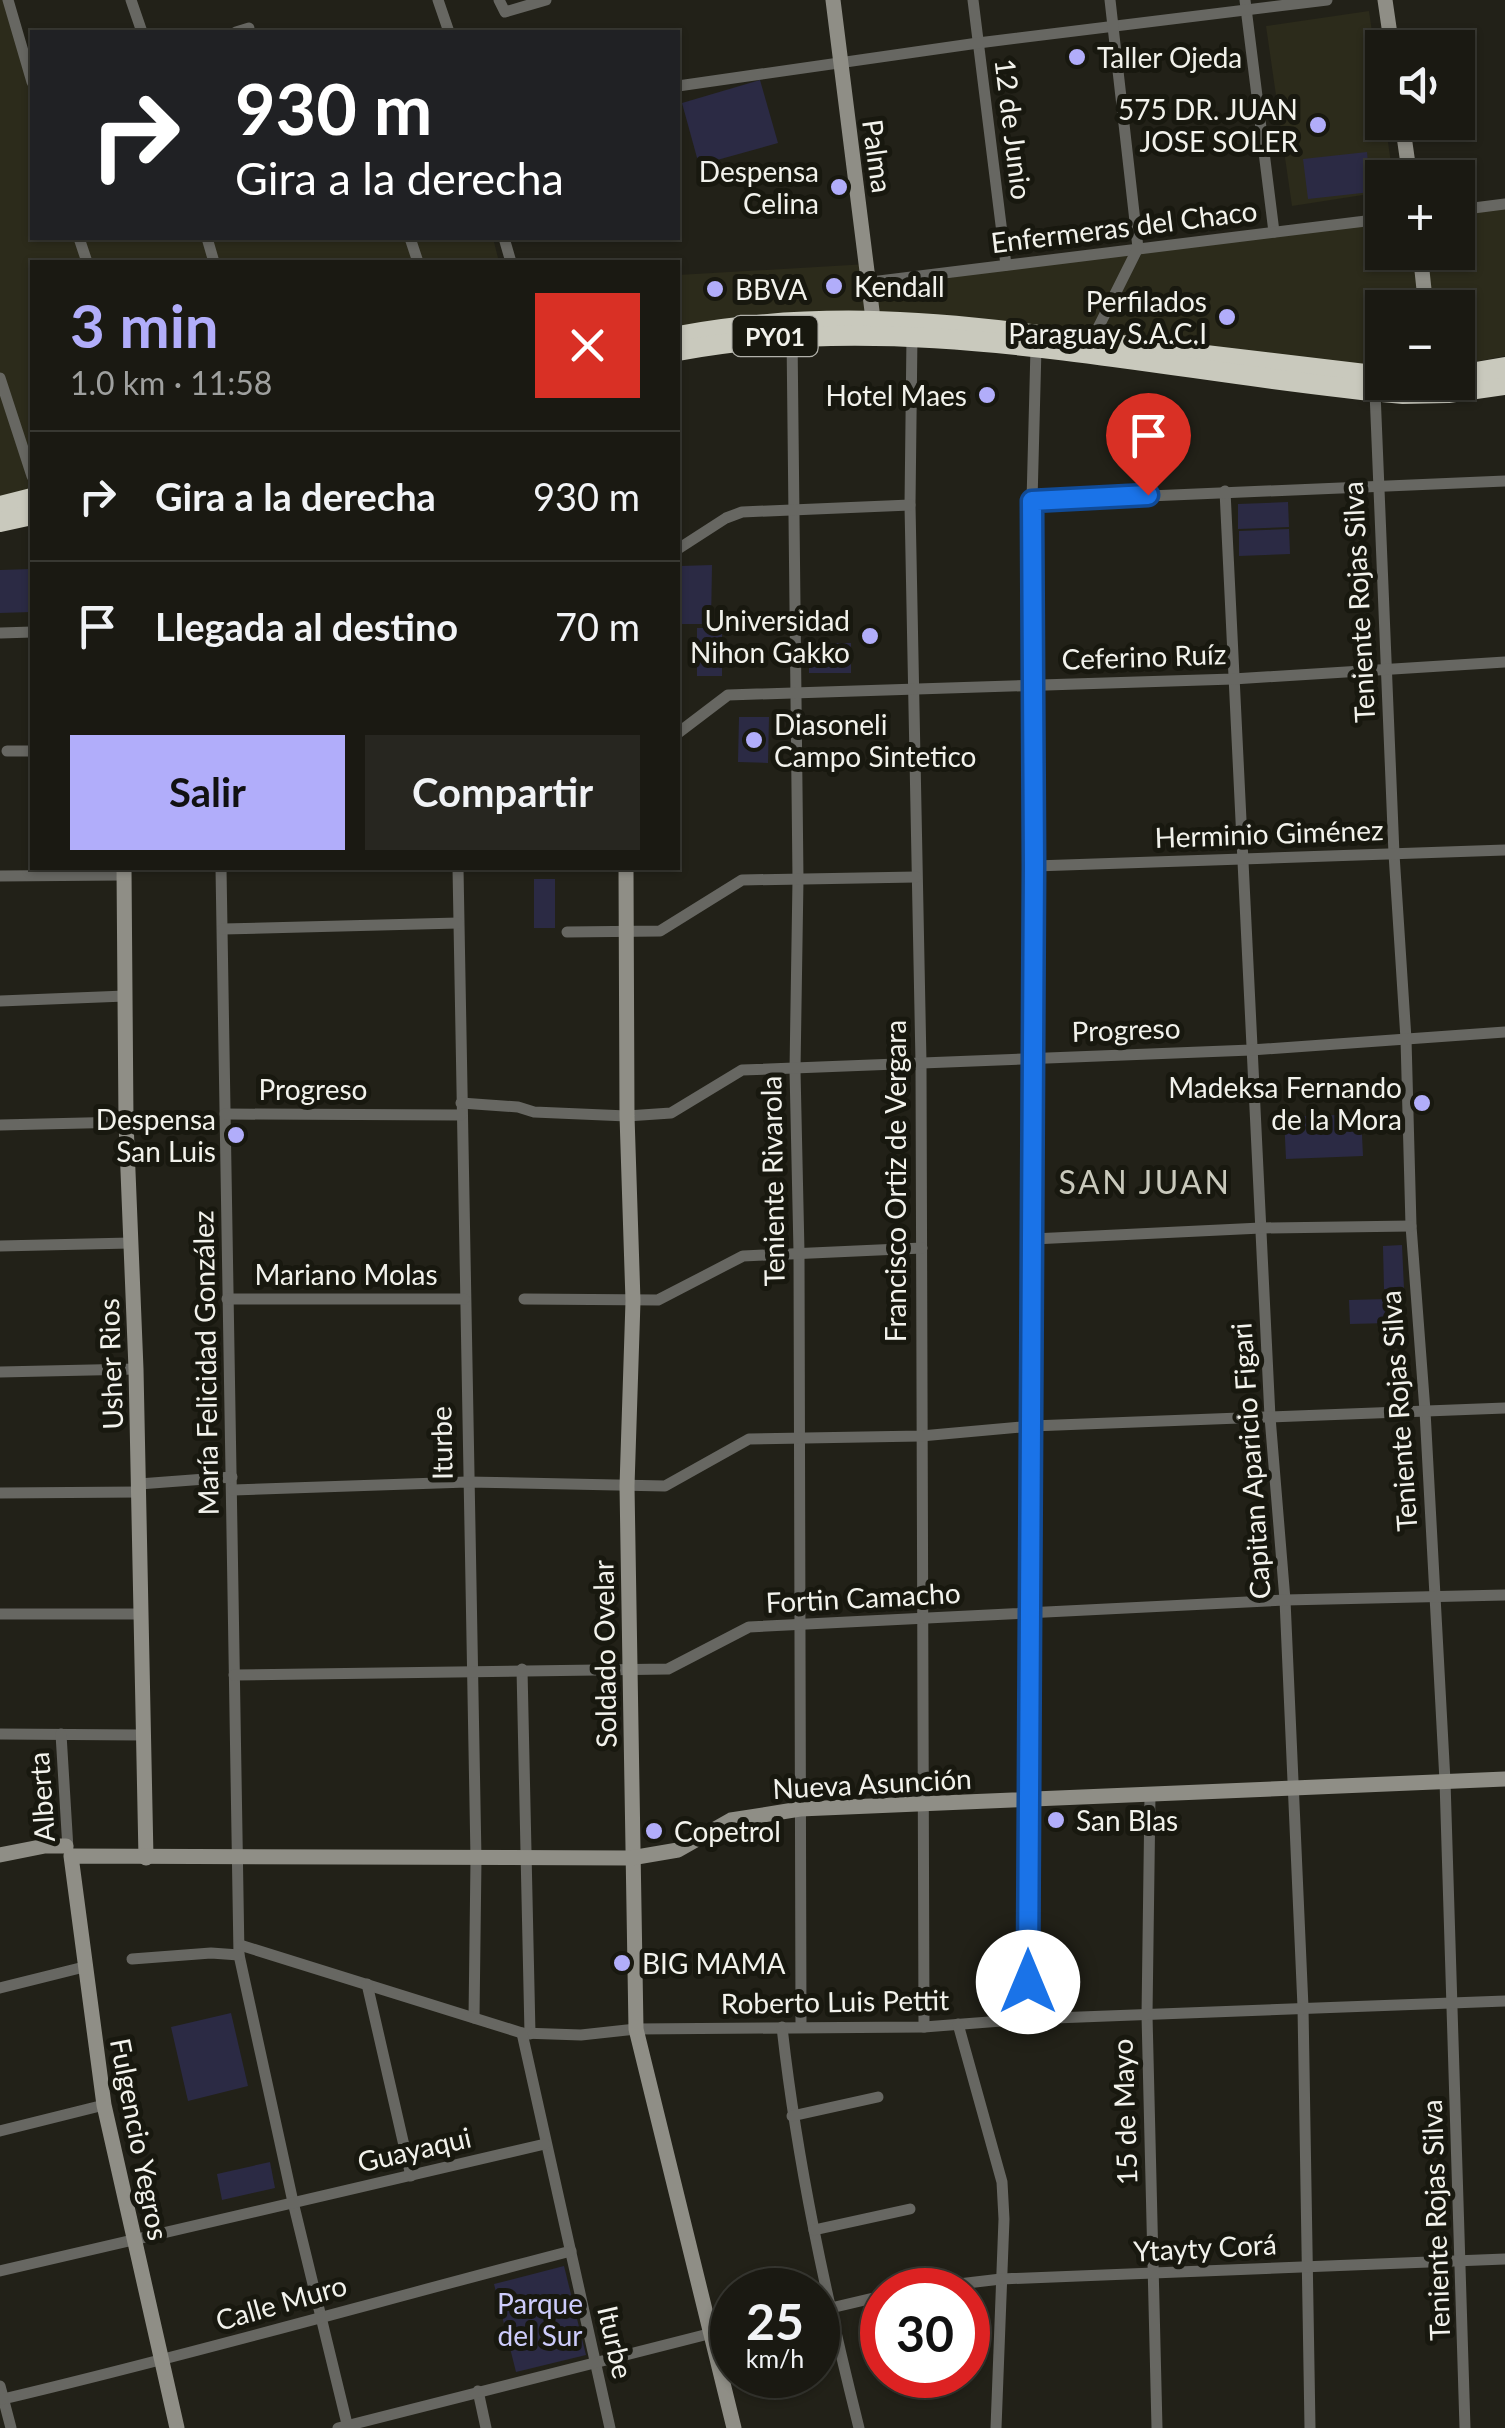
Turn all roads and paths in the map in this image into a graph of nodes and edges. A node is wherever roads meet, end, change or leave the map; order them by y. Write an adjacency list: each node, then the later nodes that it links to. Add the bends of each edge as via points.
1 (8, 0): 18 (street)
2 (132, 0): 13 (street)
3 (438, 0): 14 (street)
4 (546, 0): 11 (street)
5 (832, 0): 17 (street, Palma)
6 (972, 0): 16 (street, 12 de Junio)
7 (1110, 0): 12 (street)
8 (1327, 0): 10 (street)
9 (1385, 0): 15 (street)
10 (1246, 5): 12 (street); 23 (street)
11 (502, 6)
12 (1113, 27): 16 (street); 24 (street)
13 (141, 30)
14 (447, 30)
15 (1389, 30)
16 (978, 43): 17 (street); 25 (street, 12 de Junio)
17 (840, 64): 19 (street); 26 (street, Palma)
18 (30, 75)
19 (680, 86)
20 (1505, 204): 21 (street)
21 (1475, 208)
22 (1365, 221): 23 (street, Enfermeras del Chaco)
23 (1274, 232): 24 (street, Enfermeras del Chaco)
24 (1138, 248): 25 (street, Enfermeras del Chaco); 31 (street)
25 (1006, 265): 26 (street, Enfermeras del Chaco)
26 (871, 282): 27 (street, Palma)
27 (873, 319): 30 (highway, PY01, via 753,324); 31 (highway, PY01)
28 (792, 335): 29 (highway, PY01); 33 (highway, PY01); 50 (street, Teniente Rivarola)
29 (912, 335): 32 (highway, PY01); 48 (street, Francisco Ortiz de Vergara)
30 (680, 336)
31 (1091, 342): 37 (highway, PY01)
32 (1036, 348): 38 (highway, PY01); 47 (street)
33 (680, 351)
34 (1505, 367): 35 (highway)
35 (1475, 372)
36 (0, 378): 42 (street)
37 (1365, 382)
38 (1365, 383)
39 (1505, 384): 40 (highway, PY01)
40 (1475, 389)
41 (1379, 400): 44 (street, Teniente Rojas Silva)
42 (30, 470)
43 (1505, 480): 44 (street)
44 (1378, 485): 45 (street); 57 (street, Teniente Rojas Silva)
45 (1225, 491): 47 (street); 58 (street, Capitan Aparicio Figari)
46 (30, 498): 49 (highway)
47 (1032, 501): 59 (street)
48 (910, 505): 50 (street); 60 (street, Francisco Ortiz de Vergara)
49 (0, 506)
50 (794, 510): 53 (street, via 742,512); 61 (street, Teniente Rivarola)
51 (30, 515): 52 (highway)
52 (0, 522)
53 (680, 548)
54 (30, 632): 55 (street)
55 (1, 634)
56 (1505, 662): 57 (street, Ceferino Ruíz)
57 (1386, 668): 58 (street, Ceferino Ruíz); 66 (street, Teniente Rojas Silva)
58 (1233, 678): 59 (street, Ceferino Ruíz); 67 (street, Capitan Aparicio Figari)
59 (1032, 684): 60 (street, Ceferino Ruíz); 68 (street)
60 (914, 691): 61 (street, Ceferino Ruíz); 74 (street, Francisco Ortiz de Vergara)
61 (794, 692): 62 (street, Ceferino Ruíz, via 728,695); 75 (street, Teniente Rivarola)
62 (680, 731)
63 (30, 750): 64 (street)
64 (7, 751)
65 (1505, 850): 66 (street, Herminio Giménez)
66 (1394, 854): 67 (street, Herminio Giménez); 83 (street, Teniente Rojas Silva)
67 (1242, 860): 68 (street, Herminio Giménez); 84 (street, Capitan Aparicio Figari)
68 (1034, 866): 85 (street)
69 (221, 870): 77 (street, María Felicidad González)
70 (458, 870): 76 (street, Iturbe)
71 (626, 870): 79 (street, Soldado Ovelar)
72 (124, 871): 73 (street); 80 (street, Usher Rios)
73 (0, 876)
74 (916, 877): 75 (street); 86 (street, Francisco Ortiz de Vergara)
75 (798, 879): 79 (street, via 742,880 676,924); 87 (street, Teniente Rivarola)
76 (458, 923): 77 (street); 88 (street, Iturbe)
77 (223, 930): 89 (street, María Felicidad González)
78 (567, 932): 79 (street)
79 (626, 932): 90 (street, Soldado Ovelar)
80 (125, 996): 81 (street); 91 (street, Usher Rios)
81 (0, 1001)
82 (1505, 1032): 83 (street, Progreso)
83 (1406, 1038): 84 (street, Progreso); 93 (street, Teniente Rojas Silva)
84 (1251, 1050): 85 (street, Progreso); 94 (street, Capitan Aparicio Figari)
85 (1032, 1057): 86 (street, Progreso); 95 (street)
86 (921, 1063): 87 (street, Progreso); 98 (street, Francisco Ortiz de Vergara)
87 (795, 1070): 90 (street, Progreso, via 742,1070 672,1113); 99 (street, Teniente Rivarola)
88 (461, 1109): 89 (street, Progreso); 90 (street, Progreso); 102 (street, Iturbe)
89 (225, 1114): 100 (street, María Felicidad González)
90 (627, 1116): 103 (street, Soldado Ovelar)
91 (126, 1122): 92 (street); 96 (street, Usher Rios)
92 (0, 1125)
93 (1411, 1226): 94 (street); 107 (street, Teniente Rojas Silva)
94 (1261, 1228): 95 (street); 108 (street, Capitan Aparicio Figari)
95 (1033, 1239): 109 (street)
96 (130, 1243): 97 (street); 104 (street, Usher Rios)
97 (0, 1246)
98 (922, 1248): 99 (street); 110 (street, Francisco Ortiz de Vergara)
99 (799, 1252): 103 (street, via 743,1256 658,1300); 111 (street, Teniente Rivarola)
100 (227, 1298): 102 (street, Mariano Molas); 113 (street, María Felicidad González)
101 (524, 1299): 103 (street)
102 (464, 1300): 112 (street, Iturbe)
103 (633, 1302): 114 (street, Soldado Ovelar)
104 (136, 1369): 105 (street); 115 (street, Usher Rios)
105 (0, 1372)
106 (1505, 1408): 107 (street)
107 (1425, 1411): 108 (street); 118 (street, Teniente Rojas Silva)
108 (1270, 1417): 109 (street); 119 (street, Capitan Aparicio Figari)
109 (1032, 1426): 110 (street); 120 (street)
110 (920, 1436): 111 (street); 123 (street, Francisco Ortiz de Vergara)
111 (798, 1437): 114 (street, via 749,1439 665,1486); 124 (street, Teniente Rivarola)
112 (467, 1482): 113 (street); 114 (street); 126 (street, Iturbe)
113 (232, 1483): 115 (street); 128 (street, María Felicidad González)
114 (628, 1486): 127 (street, Soldado Ovelar)
115 (139, 1488): 116 (street); 122 (street, Usher Rios)
116 (0, 1493)
117 (1505, 1595): 118 (street, Fortin Camacho)
118 (1434, 1599): 119 (street, Fortin Camacho); 133 (street, Teniente Rojas Silva)
119 (1285, 1600): 120 (street, Fortin Camacho); 134 (street, Capitan Aparicio Figari)
120 (1032, 1613): 123 (street, Fortin Camacho); 136 (street)
121 (0, 1614): 122 (street)
122 (141, 1614): 131 (street, Usher Rios)
123 (922, 1620): 124 (street, Fortin Camacho); 137 (street, Francisco Ortiz de Vergara)
124 (801, 1625): 127 (street, Fortin Camacho, via 749,1628 668,1669); 138 (street, Teniente Rivarola)
125 (522, 1669): 126 (street, Fortin Camacho); 127 (street, Fortin Camacho); 144 (street, Iturbe)
126 (472, 1670): 128 (street, Fortin Camacho); 143 (street, Iturbe)
127 (630, 1670): 145 (street, Soldado Ovelar)
128 (234, 1675): 142 (street, María Felicidad González)
129 (0, 1734): 130 (street)
130 (61, 1734): 131 (street); 139 (street, Alberta)
131 (142, 1734): 141 (street, Usher Rios)
132 (1505, 1779): 133 (street, Nueva Asunción)
133 (1445, 1781): 134 (street, Nueva Asunción); 152 (street, Teniente Rojas Silva)
134 (1291, 1788): 135 (street, Nueva Asunción); 153 (street, Capitan Aparicio Figari)
135 (1150, 1795): 136 (street, Nueva Asunción); 154 (street, 15 de Mayo)
136 (1028, 1800): 137 (street, Nueva Asunción); 156 (street)
137 (923, 1805): 138 (street, Nueva Asunción); 160 (street, Francisco Ortiz de Vergara)
138 (800, 1809): 145 (street, Nueva Asunción, via 731,1820 678,1850); 159 (street, Teniente Rivarola)
139 (68, 1851): 140 (street, Nueva Asunción, via 45,1846); 141 (street, Nueva Asunción); 148 (street, Fulgencio Yegros)
140 (0, 1855)
141 (146, 1858): 142 (street, Nueva Asunción)
142 (236, 1858): 143 (street, Nueva Asunción); 146 (street)
143 (476, 1858): 144 (street, Nueva Asunción); 155 (street, Iturbe)
144 (524, 1858): 145 (street, Nueva Asunción); 162 (street, Iturbe)
145 (631, 1858): 161 (street, Soldado Ovelar)
146 (240, 1950): 147 (street, Roberto Luis Pettit); 149 (street, Roberto Luis Pettit); 169 (street)
147 (132, 1958)
148 (84, 1967): 150 (street); 164 (street, Fulgencio Yegros)
149 (367, 1984): 155 (street, Roberto Luis Pettit); 168 (street)
150 (0, 1988)
151 (1505, 2002): 152 (street, Roberto Luis Pettit)
152 (1452, 2003): 153 (street, Roberto Luis Pettit); 175 (street, Teniente Rojas Silva)
153 (1302, 2008): 154 (street, Roberto Luis Pettit); 176 (street, Capitan Aparicio Figari)
154 (1146, 2015): 156 (street, Roberto Luis Pettit); 179 (street, 15 de Mayo)
155 (474, 2018): 162 (street, Roberto Luis Pettit)
156 (1028, 2019): 157 (street, Roberto Luis Pettit)
157 (958, 2024): 160 (street, Roberto Luis Pettit); 180 (street, via 1002,2182)
158 (782, 2027): 159 (street, Roberto Luis Pettit); 161 (street, Roberto Luis Pettit); 165 (street)
159 (800, 2027): 160 (street, Roberto Luis Pettit)
160 (924, 2027)
161 (636, 2029): 162 (street, Roberto Luis Pettit); 183 (street, Soldado Ovelar)
162 (526, 2034): 167 (street, Iturbe)
163 (878, 2097): 165 (street)
164 (104, 2105): 166 (street); 172 (street, Fulgencio Yegros)
165 (792, 2116): 171 (street)
166 (0, 2132)
167 (546, 2144): 168 (street, Guayaqui); 173 (street, Iturbe)
168 (411, 2176): 169 (street, Guayaqui)
169 (293, 2202): 172 (street, Guayaqui); 182 (street)
170 (910, 2210): 171 (street)
171 (814, 2230): 177 (street)
172 (134, 2238): 178 (street, Guayaqui); 184 (street, Fulgencio Yegros)
173 (571, 2252): 182 (street, Calle Muro); 185 (street, Iturbe)
174 (1505, 2259): 175 (street, Ytayty Corá)
175 (1462, 2261): 176 (street, Ytayty Corá); 199 (street, Teniente Rojas Silva)
176 (1306, 2266): 179 (street, Ytayty Corá); 198 (street, Capitan Aparicio Figari)
177 (818, 2268)
178 (0, 2271)
179 (1154, 2275): 180 (street, Ytayty Corá); 197 (street, 15 de Mayo)
180 (1001, 2280): 181 (street, Ytayty Corá); 196 (street)
181 (990, 2281)
182 (320, 2316): 184 (street, Calle Muro); 189 (street)
183 (709, 2332): 185 (street); 194 (street, Soldado Ovelar)
184 (160, 2362): 188 (street, Calle Muro); 191 (street, Fulgencio Yegros)
185 (595, 2363): 187 (street); 193 (street, Iturbe)
186 (840, 2366): 195 (street)
187 (478, 2392): 189 (street); 192 (street)
188 (2, 2393): 190 (street)
189 (344, 2427)
190 (11, 2428)
191 (177, 2428)
192 (486, 2428)
193 (610, 2428)
194 (734, 2428)
195 (859, 2428)
196 (996, 2428)
197 (1158, 2428)
198 (1310, 2428)
199 (1466, 2428)

